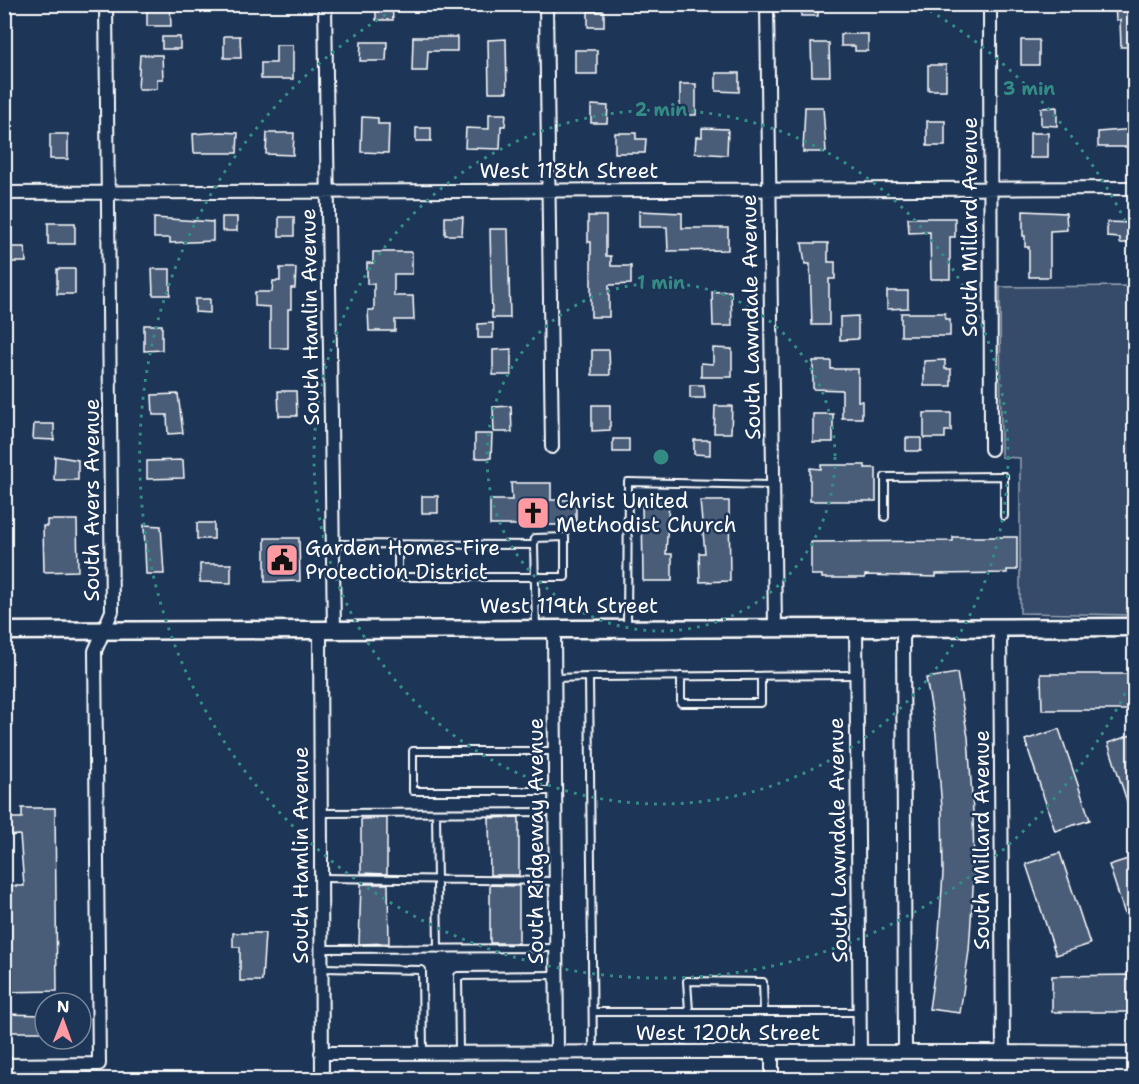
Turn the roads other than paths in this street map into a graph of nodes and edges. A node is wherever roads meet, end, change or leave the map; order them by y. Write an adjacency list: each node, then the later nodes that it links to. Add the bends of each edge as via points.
1 (106, 4): 12 (street, South Avers Avenue)
2 (325, 4): 9 (street, South Hamlin Avenue)
3 (546, 4): 10 (street)
4 (767, 4): 7 (street, South Lawndale Avenue)
5 (990, 4): 8 (street, South Millard Avenue)
6 (1134, 188): 8 (street, West 118th Street)
7 (769, 189): 8 (street, West 118th Street); 10 (street, West 118th Street); 15 (street, South Lawndale Avenue)
8 (989, 189): 14 (street, South Millard Avenue)
9 (328, 191): 10 (street, West 118th Street); 12 (street, West 118th Street); 18 (street, South Hamlin Avenue)
10 (548, 191): 13 (street)
11 (4, 193): 12 (street, West 118th Street)
12 (109, 193): 32 (street, South Avers Avenue, via 112,611)
13 (552, 447)
14 (991, 449)
15 (773, 485): 24 (street, South Lawndale Avenue); 29 (lane, via 628,482)
16 (1004, 516): 17 (lane, via 1004,476 992,476 885,477)
17 (885, 517)
18 (333, 544): 19 (lane); 30 (street, South Hamlin Avenue)
19 (398, 545): 20 (lane); 21 (lane, via 398,577)
20 (534, 545): 21 (lane); 21 (lane, via 535,538 565,537 565,577)
21 (534, 576): 27 (lane)
22 (1000, 627): 23 (street, West 119th Street); 26 (street, West 119th Street); 57 (street, South Millard Avenue)
23 (1134, 627)
24 (775, 628): 25 (street, West 119th Street); 29 (street, West 119th Street)
25 (856, 628): 26 (street, West 119th Street); 33 (street, South Lawndale Avenue)
26 (903, 628): 55 (street)
27 (536, 629): 28 (street, West 119th Street); 30 (street, West 119th Street)
28 (554, 629): 29 (street, West 119th Street); 37 (street, South Ridgeway Avenue)
29 (627, 629)
30 (327, 630): 32 (street, West 119th Street); 41 (street, South Hamlin Avenue)
31 (4, 631): 32 (street, West 119th Street)
32 (104, 631): 65 (street, South Avers Avenue, via 95,651 99,1064)
33 (856, 675): 35 (lane); 54 (street, South Lawndale Avenue)
34 (681, 676): 35 (lane); 35 (lane, via 681,703 761,703); 36 (lane)
35 (761, 676)
36 (589, 677): 37 (lane); 52 (lane)
37 (554, 678): 38 (street, South Ridgeway Avenue)
38 (555, 751): 39 (street, South Ridgeway Avenue); 39 (lane, via 413,751 413,791)
39 (555, 791): 40 (street, South Ridgeway Avenue)
40 (555, 812): 42 (lane); 45 (street, South Ridgeway Avenue)
41 (321, 813): 42 (lane); 43 (street, South Hamlin Avenue)
42 (436, 813): 44 (lane)
43 (321, 878): 44 (lane); 47 (street, South Hamlin Avenue)
44 (437, 879): 45 (lane); 48 (lane)
45 (556, 881): 46 (street, South Ridgeway Avenue)
46 (556, 948): 48 (lane); 50 (street, South Ridgeway Avenue)
47 (321, 949): 48 (lane); 49 (street, South Hamlin Avenue)
48 (438, 949)
49 (321, 968): 58 (street, South Hamlin Avenue); 59 (lane, via 422,970)
50 (556, 975): 60 (lane, via 458,976); 61 (street, South Ridgeway Avenue)
51 (689, 1011): 52 (lane); 53 (lane); 53 (lane, via 687,981 763,982)
52 (592, 1012): 62 (lane)
53 (764, 1012): 54 (lane)
54 (859, 1012): 56 (street, South Lawndale Avenue)
55 (905, 1050): 56 (street, West 120th Street); 57 (street, West 120th Street)
56 (860, 1052): 63 (street, West 120th Street)
57 (1003, 1052): 64 (street, West 120th Street)
58 (321, 1053): 59 (street, West 120th Street); 66 (street, South Hamlin Avenue)
59 (423, 1053): 60 (street, West 120th Street)
60 (459, 1053): 61 (street, West 120th Street)
61 (557, 1053): 62 (street, West 120th Street)
62 (593, 1053): 63 (street, West 120th Street)
63 (772, 1053): 67 (street)
64 (1134, 1053)
65 (4, 1065)
66 (322, 1080)
67 (772, 1080)

